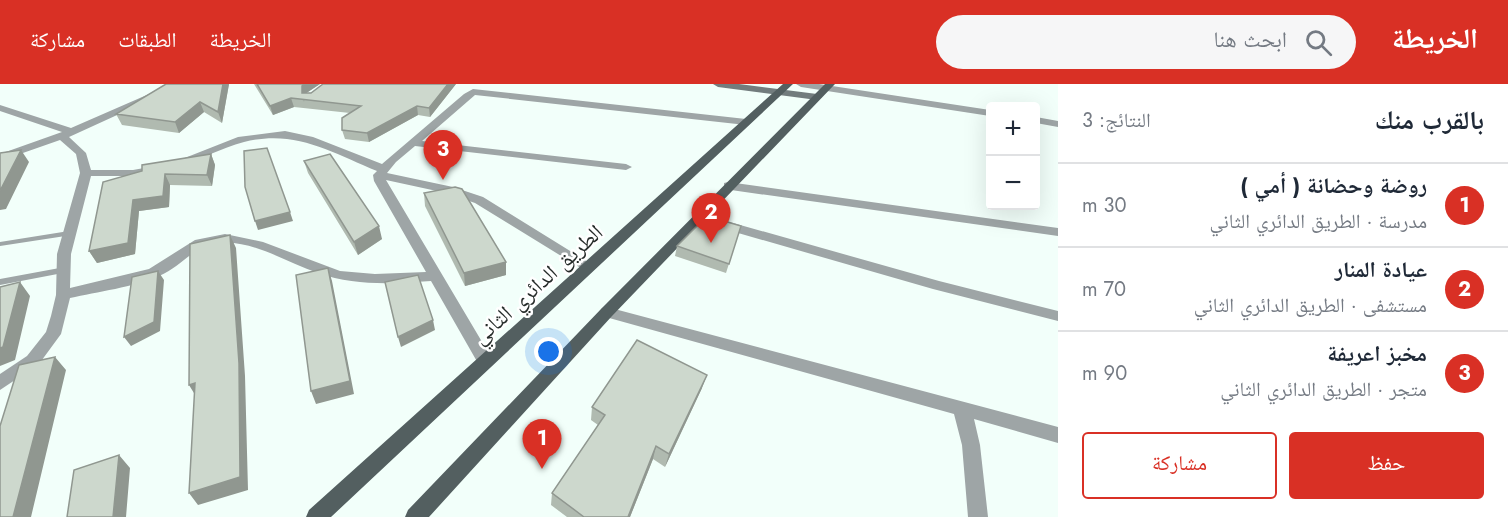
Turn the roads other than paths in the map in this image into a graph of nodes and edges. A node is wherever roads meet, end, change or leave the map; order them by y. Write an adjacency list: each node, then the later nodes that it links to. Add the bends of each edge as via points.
1 (180, 84): 11 (street)
2 (718, 84): 4 (main road)
3 (801, 84): 5 (street)
4 (783, 88): 5 (main road); 9 (main road, الطريق الدائري الثاني)
5 (824, 90): 7 (street); 17 (main road)
6 (0, 108): 11 (street)
7 (986, 112)
8 (1040, 121): 10 (street)
9 (746, 122): 12 (street, via 473,92); 22 (main road, الطريق الدائري الثاني)
10 (1058, 124)
11 (66, 134): 13 (street); 16 (street, via 81,153)
12 (413, 143): 14 (street); 15 (street)
13 (0, 158)
14 (626, 167)
15 (381, 172): 16 (street, via 309,139 285,134 242,139 150,170); 22 (street, via 478,200); 24 (street, via 380,181)
16 (86, 173): 20 (street)
17 (728, 186): 18 (main road); 19 (street)
18 (699, 218): 27 (main road); 28 (street)
19 (1058, 232)
20 (69, 233): 21 (lane); 23 (street)
21 (0, 244)
22 (590, 267): 29 (main road, الطريق الدائري الثاني)
23 (64, 270): 25 (lane); 26 (street)
24 (436, 276): 26 (street, via 389,279 340,275 252,243 222,239 195,244 154,273); 29 (street)
25 (0, 282)
26 (63, 296): 30 (street, via 53,334 33,360)
27 (607, 312): 31 (street); 34 (main road)
28 (1058, 316)
29 (485, 361): 33 (main road, الطريق الدائري الثاني)
30 (0, 383)
31 (962, 410): 32 (street); 35 (street)
32 (1058, 435)
33 (316, 517)
34 (415, 517)
35 (978, 517)

